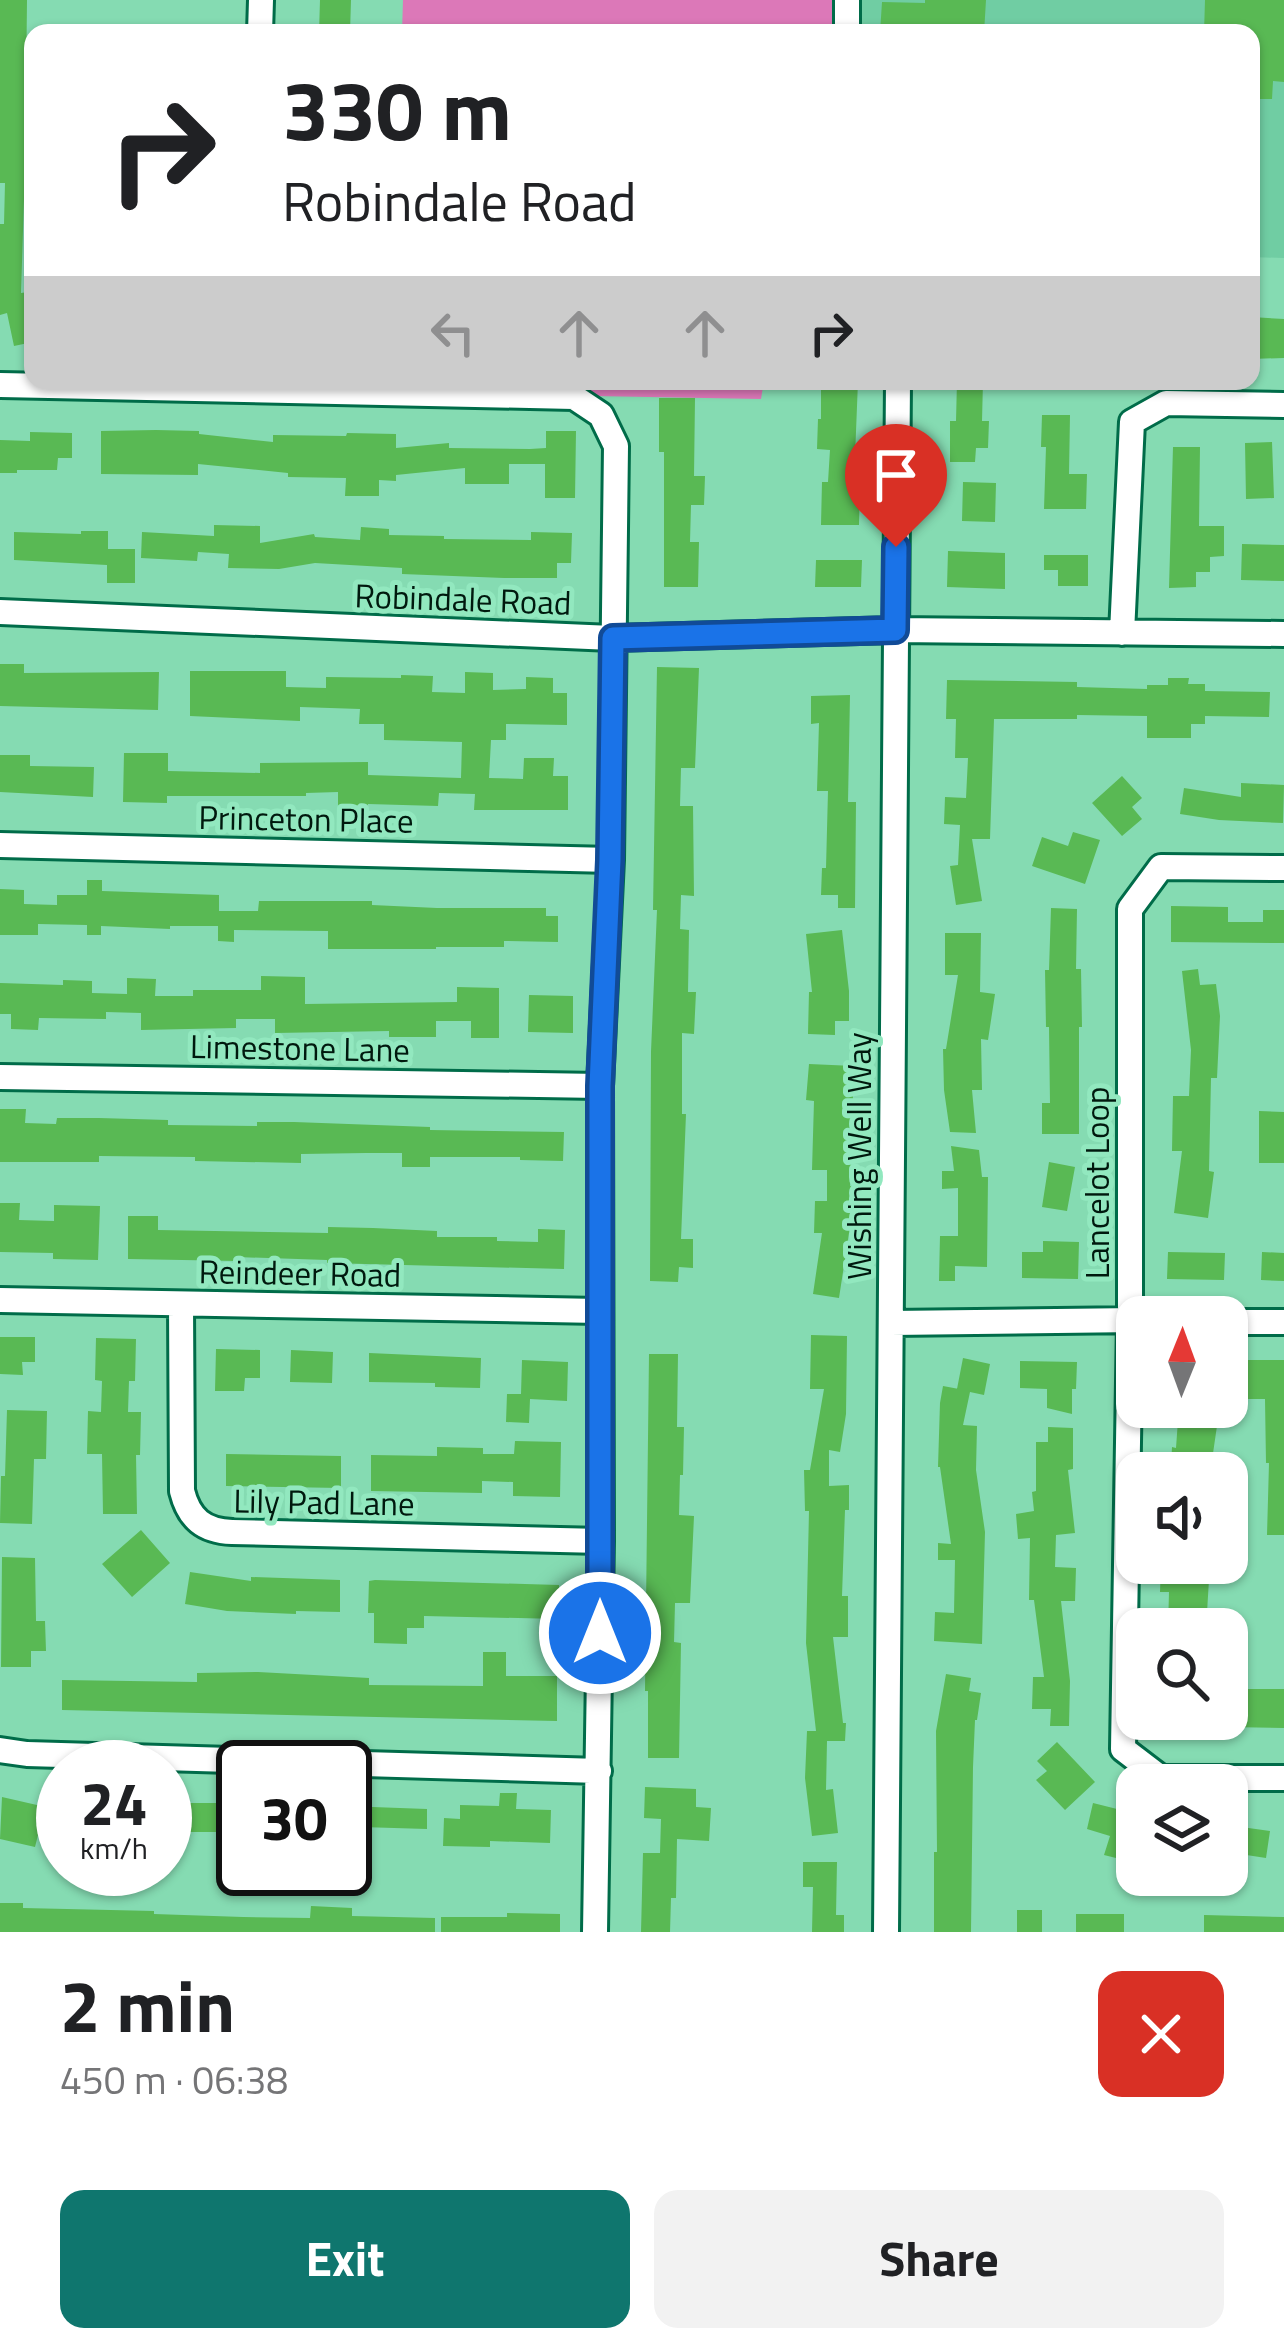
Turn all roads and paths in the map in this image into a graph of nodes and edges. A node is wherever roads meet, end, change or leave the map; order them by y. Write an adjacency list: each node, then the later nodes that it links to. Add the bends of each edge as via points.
1 (384, 390): 8 (street, via 574,397 601,415 616,446)
2 (898, 390): 5 (street, Wishing Well Way)
3 (1284, 405): 6 (street, via 1166,403 1132,422)
4 (0, 612): 8 (street, Robindale Road)
5 (895, 630): 6 (street, Robindale Road); 8 (street, Robindale Road); 21 (street, Wishing Well Way)
6 (1122, 633): 7 (street, Robindale Road)
7 (1284, 634)
8 (613, 638): 10 (street)
9 (0, 844): 10 (street, Princeton Place)
10 (610, 860): 13 (street)
11 (1284, 868): 14 (street, Lancelot Loop, via 1161,867 1130,910)
12 (0, 1077): 13 (street, Limestone Lane)
13 (600, 1086): 17 (street)
14 (1134, 1296)
15 (0, 1300): 16 (street, Reindeer Road)
16 (181, 1304): 17 (street, Reindeer Road); 23 (street, Lily Pad Lane, via 182,1491 206,1528)
17 (599, 1311): 23 (street)
18 (1116, 1320): 21 (street)
19 (1248, 1322): 20 (street)
20 (1284, 1322)
21 (891, 1323): 28 (street, Wishing Well Way)
22 (1131, 1428): 26 (street, Lancelot Loop, via 1123,1749 1161,1778)
23 (601, 1541): 25 (street)
24 (0, 1750): 25 (street)
25 (599, 1771): 27 (street)
26 (1284, 1778)
27 (596, 1932)
28 (886, 1932)

